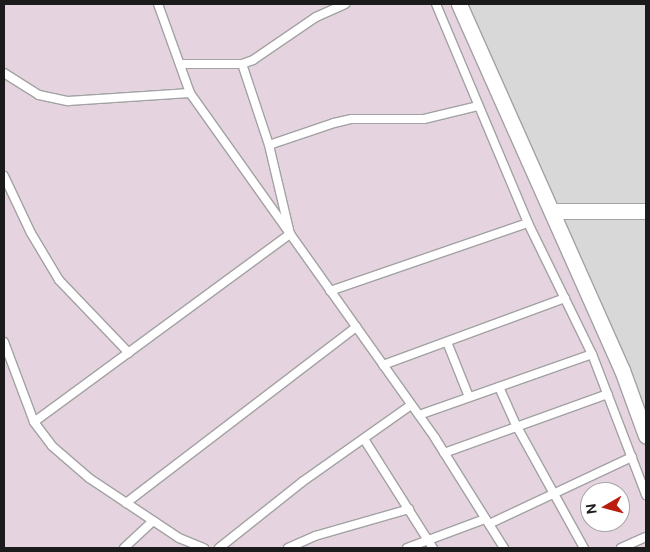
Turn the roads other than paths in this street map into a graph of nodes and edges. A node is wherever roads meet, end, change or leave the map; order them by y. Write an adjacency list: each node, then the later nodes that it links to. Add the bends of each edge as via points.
1 (158, 4): 5 (lane)
2 (345, 4): 6 (lane, via 316,17 253,60)
3 (436, 4): 9 (lane)
4 (459, 4): 12 (street)
5 (180, 64): 6 (lane); 8 (lane)
6 (242, 64): 10 (lane)
7 (4, 73): 8 (lane, via 39,95 68,101)
8 (190, 93): 15 (lane)
9 (478, 106): 10 (lane, via 424,119 352,119); 14 (lane)
10 (269, 145): 15 (lane)
11 (4, 176): 21 (lane, via 42,254 59,280)
12 (553, 210): 13 (street); 31 (street, via 622,370)
13 (646, 210)
14 (528, 223): 16 (lane); 17 (lane)
15 (290, 234): 16 (lane); 21 (lane)
16 (330, 291): 18 (lane)
17 (565, 298): 20 (lane); 22 (lane)
18 (356, 327): 23 (lane); 37 (lane)
19 (4, 342): 29 (lane)
20 (447, 342): 23 (lane); 26 (lane)
21 (129, 352): 29 (lane)
22 (592, 354): 24 (lane); 25 (lane)
23 (383, 366): 27 (lane)
24 (498, 387): 26 (lane); 30 (lane)
25 (608, 394): 30 (lane); 34 (lane)
26 (470, 397): 28 (lane)
27 (412, 406): 28 (lane); 32 (lane)
28 (419, 415): 33 (lane)
29 (34, 422): 37 (lane, via 89,478)
30 (516, 425): 33 (lane); 35 (lane)
31 (646, 436)
32 (364, 438): 38 (lane); 45 (lane)
33 (444, 453): 40 (lane)
34 (632, 457): 35 (lane); 36 (lane)
35 (552, 493): 40 (lane); 50 (lane)
36 (646, 495)
37 (126, 503): 39 (lane)
38 (409, 509): 42 (lane); 46 (lane, via 316,536)
39 (153, 521): 43 (lane); 44 (lane, via 179,538)
40 (487, 521): 42 (lane); 49 (lane)
41 (646, 537): 51 (lane)
42 (429, 540): 47 (lane); 48 (lane)
43 (124, 548)
44 (204, 548)
45 (219, 548)
46 (288, 548)
47 (407, 548)
48 (433, 548)
49 (504, 548)
50 (584, 548)
51 (621, 548)

